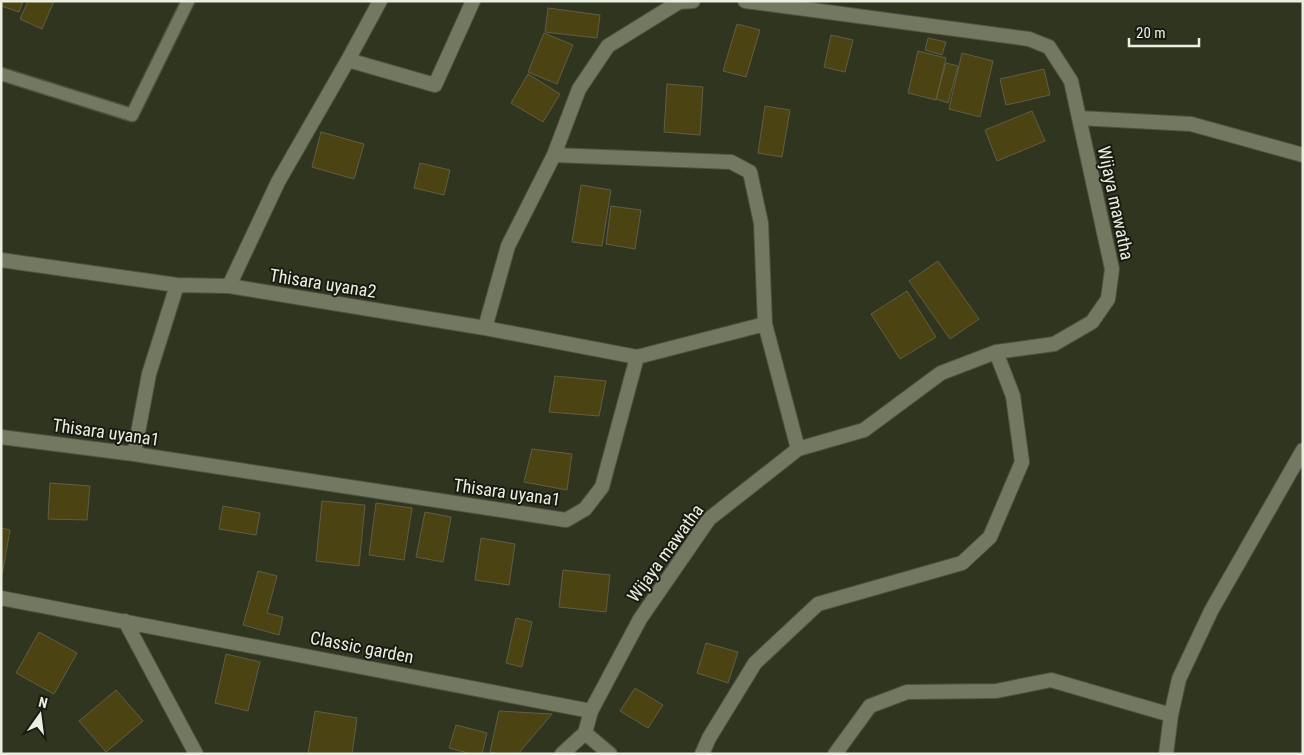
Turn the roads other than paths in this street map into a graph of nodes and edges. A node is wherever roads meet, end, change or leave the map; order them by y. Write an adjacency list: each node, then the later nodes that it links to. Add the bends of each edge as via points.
1 (188, 1): 7 (lane, via 132,116)
2 (380, 1): 6 (street)
3 (473, 1): 6 (street, via 435,85)
4 (693, 1): 9 (street, via 679,2 608,46 579,88)
5 (745, 1): 8 (street, Wijaya mawatha, via 1029,39 1049,47 1071,81)
6 (348, 60): 13 (street, via 278,182)
7 (1, 74)
8 (1079, 118): 10 (street, via 1192,124); 16 (street, Wijaya mawatha, via 1112,269 1108,299 1092,322 1054,344)
9 (554, 155): 14 (street, via 731,162 750,172 761,223); 15 (street, via 508,246)
10 (1303, 156)
11 (1, 260): 12 (street, Thisara uyana2)
12 (176, 285): 13 (street, Thisara uyana2); 21 (street, via 149,374)
13 (229, 286): 15 (street, Thisara uyana2)
14 (765, 324): 17 (street); 19 (street)
15 (485, 328): 17 (street, Thisara uyana2)
16 (996, 352): 19 (street, Wijaya mawatha, via 941,373 864,430); 30 (street, via 1014,396 1022,462 990,537 962,563 818,604 755,663)
17 (637, 357): 21 (street, Thisara uyana1, via 602,487 586,509 566,520)
18 (1, 437): 21 (street, Thisara uyana1)
19 (798, 449): 24 (street, Wijaya mawatha, via 710,519 640,619)
20 (1303, 450): 25 (street, via 1211,611 1179,679)
21 (134, 454)
22 (1, 598): 23 (street, Classic garden)
23 (125, 621): 24 (street, Classic garden); 27 (street)
24 (591, 711): 26 (street, Wijaya mawatha)
25 (1171, 715): 31 (street, via 1051,680 996,691 907,692 870,706); 32 (street)
26 (585, 733): 28 (street); 29 (street)
27 (196, 754)
28 (562, 754)
29 (610, 754)
30 (702, 754)
31 (835, 754)
32 (1166, 754)

